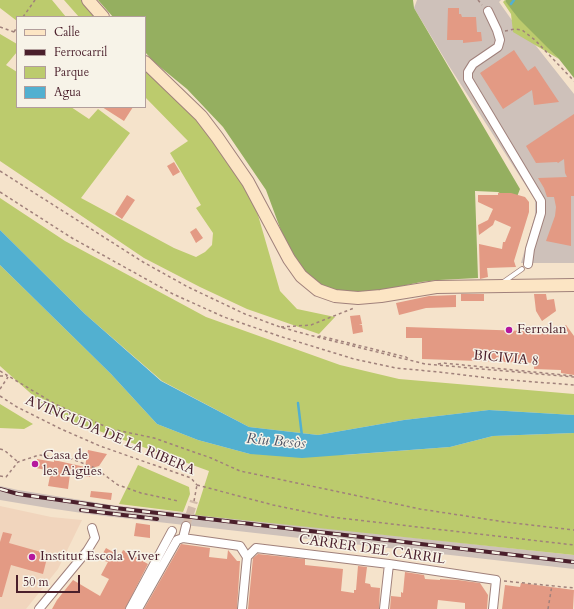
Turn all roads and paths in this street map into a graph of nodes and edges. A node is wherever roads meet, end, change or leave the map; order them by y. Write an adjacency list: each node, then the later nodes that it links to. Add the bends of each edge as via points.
1 (35, 0): 4 (path)
2 (88, 0): 5 (street)
3 (488, 11): 9 (street)
4 (24, 16)
5 (102, 16)
6 (0, 27): 8 (path)
7 (16, 29): 8 (path)
8 (14, 32)
9 (498, 35): 11 (path, via 514,29 522,30); 14 (street, via 498,47 470,67 468,79 541,201 539,223)
10 (146, 63): 16 (street, via 201,116 218,137 248,182 289,260 301,276 318,290 334,296 358,298 436,287)
11 (574, 81)
12 (0, 171): 18 (path, via 143,262 245,314)
13 (0, 192): 23 (path, via 72,238 173,294 224,317 279,336 354,359 396,368)
14 (525, 267): 16 (lane)
15 (574, 285): 16 (street)
16 (499, 286)
17 (355, 308): 18 (path, via 311,325)
18 (280, 327): 22 (path, via 406,357 412,361)
19 (0, 371): 21 (path)
20 (0, 376): 21 (path)
21 (7, 376): 24 (path); 34 (path, via 55,404 111,428 154,438 240,471 420,509)
22 (574, 376)
23 (574, 385)
24 (0, 389)
25 (0, 396): 29 (path, AVINGUDA DE LA RIBERA, via 17,407 100,446 191,478)
26 (0, 449): 27 (path)
27 (18, 462): 28 (path, via 6,477); 30 (path, via 39,455 72,459 95,468 118,485)
28 (0, 476)
29 (197, 485): 31 (path, AVINGUDA DE LA RIBERA); 37 (path, via 331,517)
30 (178, 501)
31 (194, 501)
32 (186, 526): 36 (street)
33 (92, 528): 43 (street, via 95,538 87,551)
34 (574, 530)
35 (172, 531): 44 (street)
36 (180, 539): 38 (street, via 240,546); 45 (street)
37 (574, 545)
38 (247, 557): 39 (street, CARRER DEL CARRIL, via 256,548); 46 (street)
39 (389, 564): 40 (street, CARRER DEL CARRIL); 47 (street)
40 (496, 580): 41 (path); 48 (street)
41 (552, 585): 42 (path); 49 (path)
42 (574, 588)
43 (39, 609)
44 (130, 609)
45 (138, 609)
46 (242, 609)
47 (384, 609)
48 (493, 609)
49 (548, 609)

